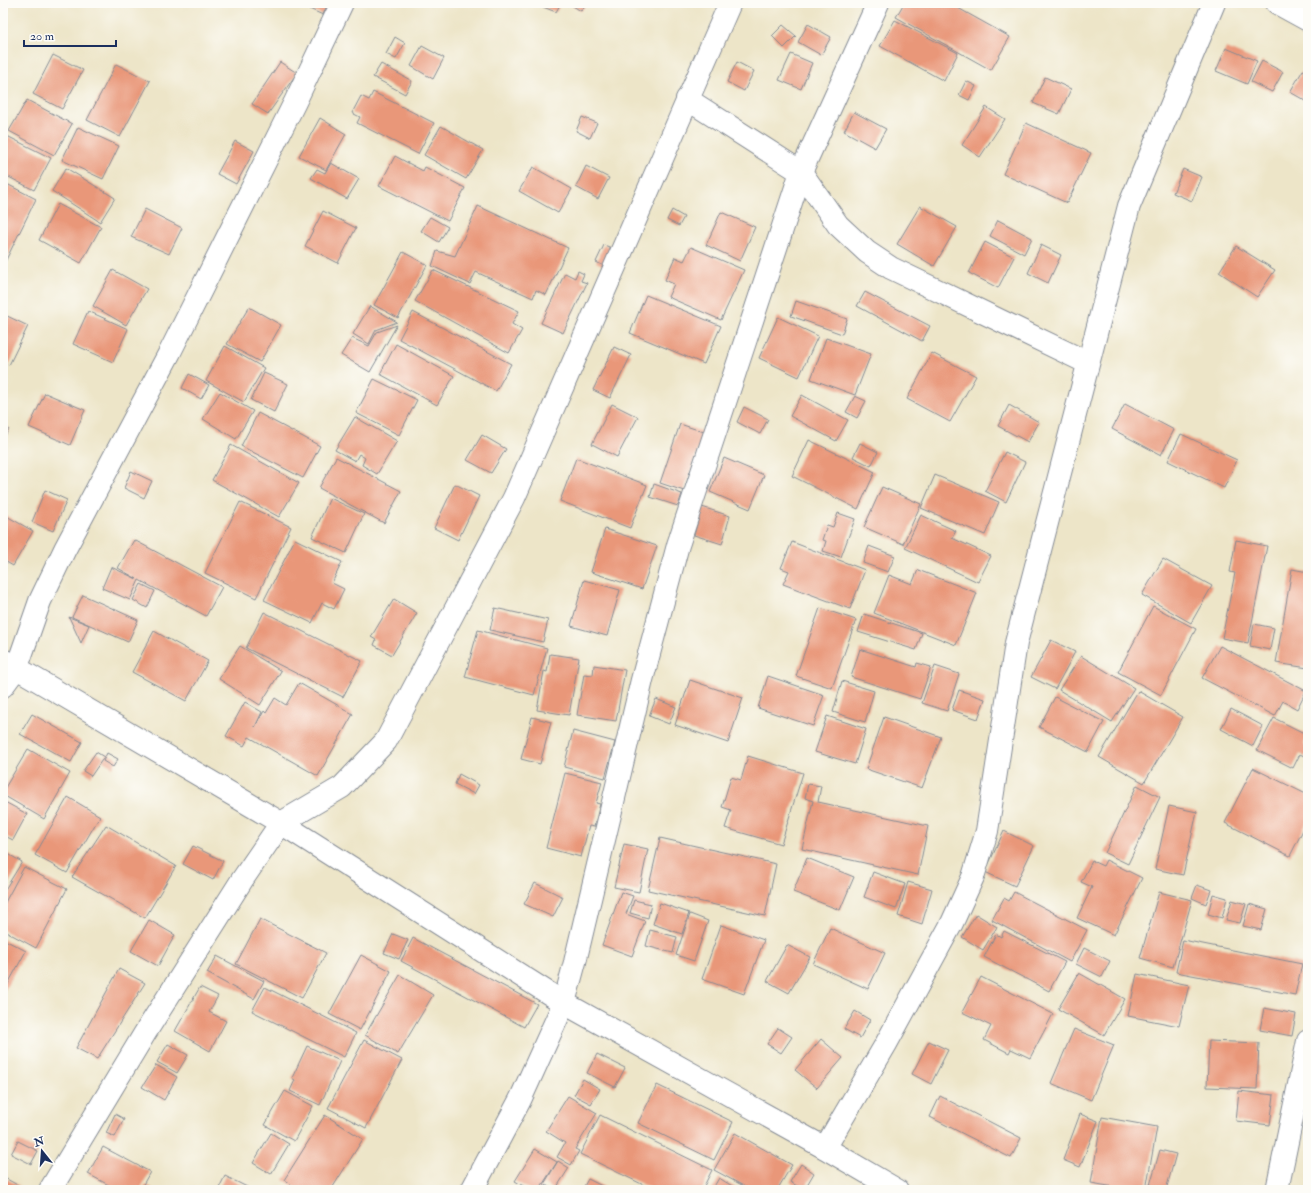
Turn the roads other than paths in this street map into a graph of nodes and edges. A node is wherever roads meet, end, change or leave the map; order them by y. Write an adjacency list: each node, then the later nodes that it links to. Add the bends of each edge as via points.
1 (342, 3): 10 (street, via 292,110 174,345 65,549)
2 (730, 3): 7 (street)
3 (878, 3): 8 (street)
4 (1214, 3): 9 (street, via 1129,206)
5 (1277, 3): 6 (street)
6 (1308, 20)
7 (688, 99): 8 (street); 12 (street, via 514,498 386,741 342,787)
8 (801, 172): 9 (street, via 838,225 867,252 891,268); 13 (street, via 678,546 642,680)
9 (1088, 363): 15 (street, via 1016,643 987,831 972,877 952,923)
10 (10, 664): 11 (street); 12 (street)
11 (3, 686)
12 (281, 823): 13 (street); 16 (street, via 145,1033)
13 (564, 1003): 15 (street); 17 (street, via 520,1100)
14 (1308, 1041): 19 (street)
15 (826, 1148): 18 (street)
16 (50, 1190)
17 (472, 1190)
18 (897, 1190)
19 (1277, 1190)

